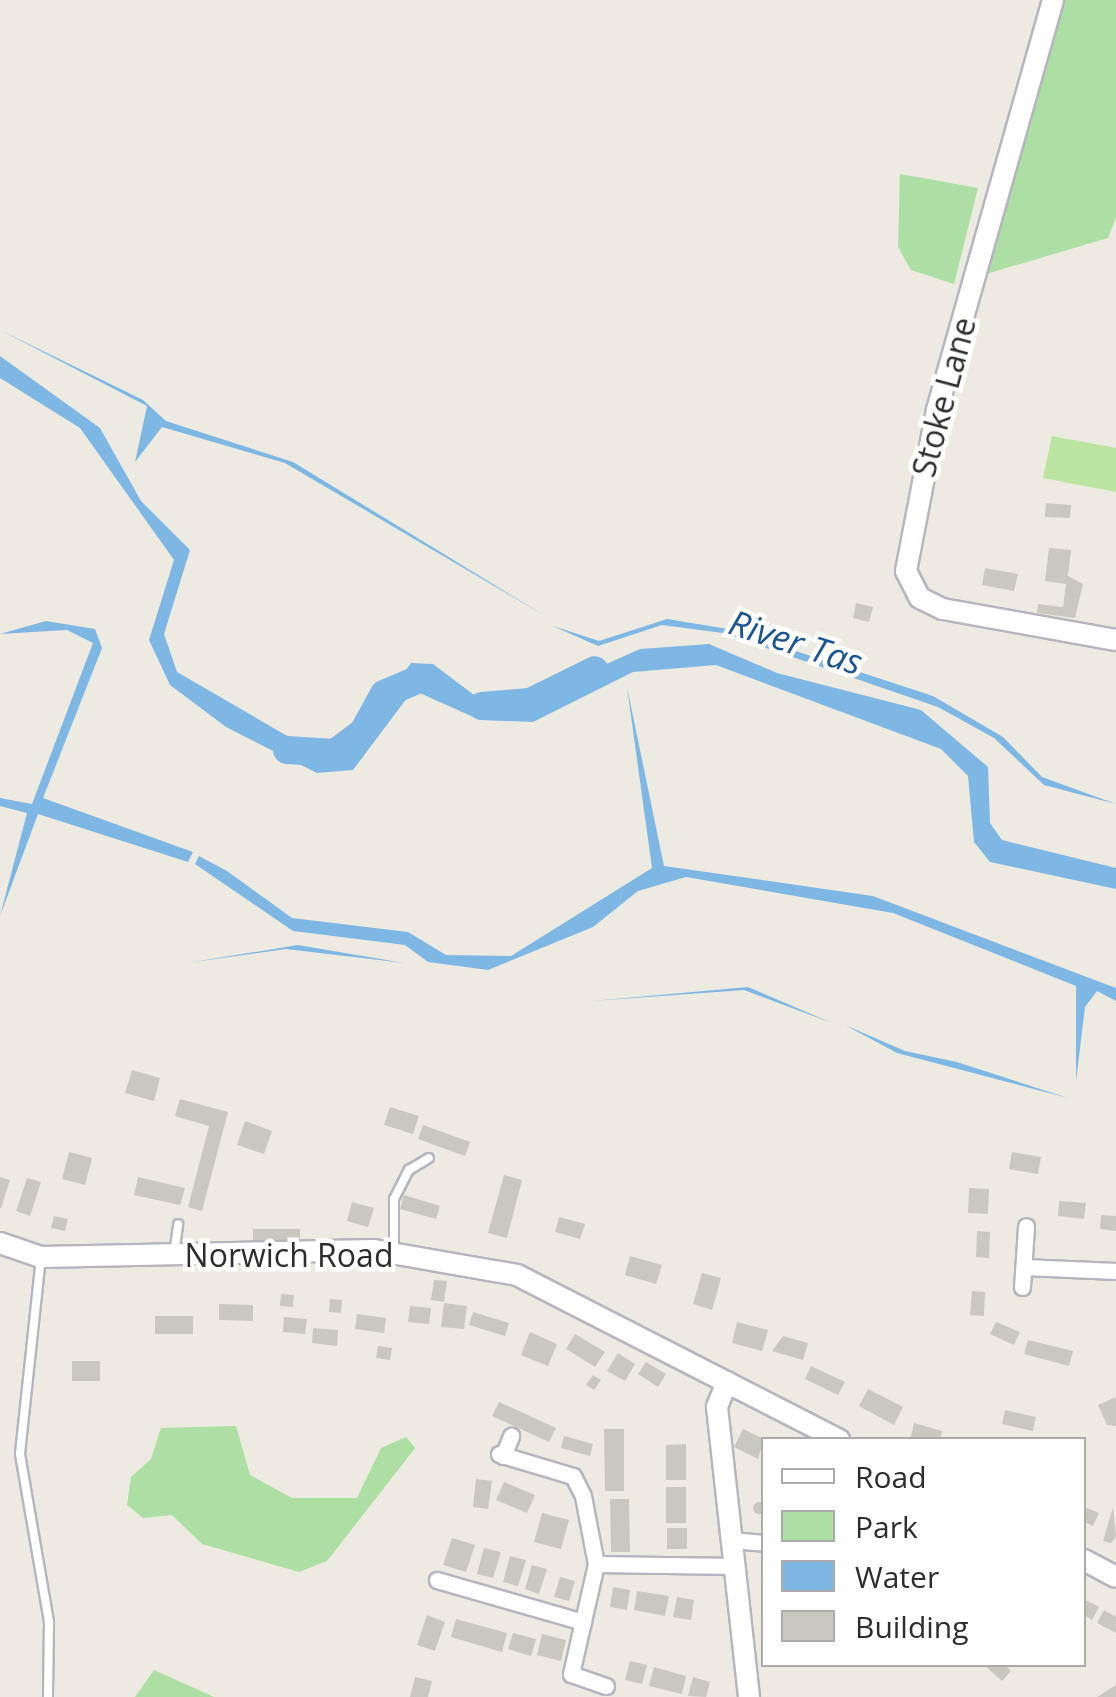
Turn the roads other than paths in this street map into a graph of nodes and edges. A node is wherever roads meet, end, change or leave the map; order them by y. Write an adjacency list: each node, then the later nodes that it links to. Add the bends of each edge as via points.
1 (1054, 0): 2 (street, Stoke Lane, via 937,410 906,571 920,598 943,609)
2 (1116, 640)
3 (430, 1158): 7 (lane, via 409,1170 394,1198)
4 (178, 1224): 8 (lane)
5 (1026, 1226): 10 (street)
6 (0, 1243): 9 (street, Norwich Road)
7 (394, 1253): 8 (street, Norwich Road); 13 (street, Norwich Road, via 517,1275)
8 (174, 1254): 9 (street, Norwich Road)
9 (41, 1257): 27 (lane, via 20,1454 50,1622)
10 (1024, 1267): 11 (street); 12 (street)
11 (1116, 1271)
12 (1022, 1286)
13 (727, 1382): 15 (street, Norwich Road); 16 (street, via 717,1408)
14 (511, 1436): 19 (street, via 501,1455 572,1476)
15 (833, 1437)
16 (731, 1540): 17 (street); 20 (street)
17 (761, 1544)
18 (1086, 1561): 21 (street)
19 (596, 1564): 20 (street); 25 (street)
20 (735, 1566): 28 (street)
21 (1116, 1577)
22 (437, 1580): 23 (street)
23 (454, 1586): 24 (street); 25 (street)
24 (448, 1603)
25 (582, 1622): 26 (street, via 571,1674)
26 (606, 1686)
27 (48, 1697)
28 (749, 1697)

